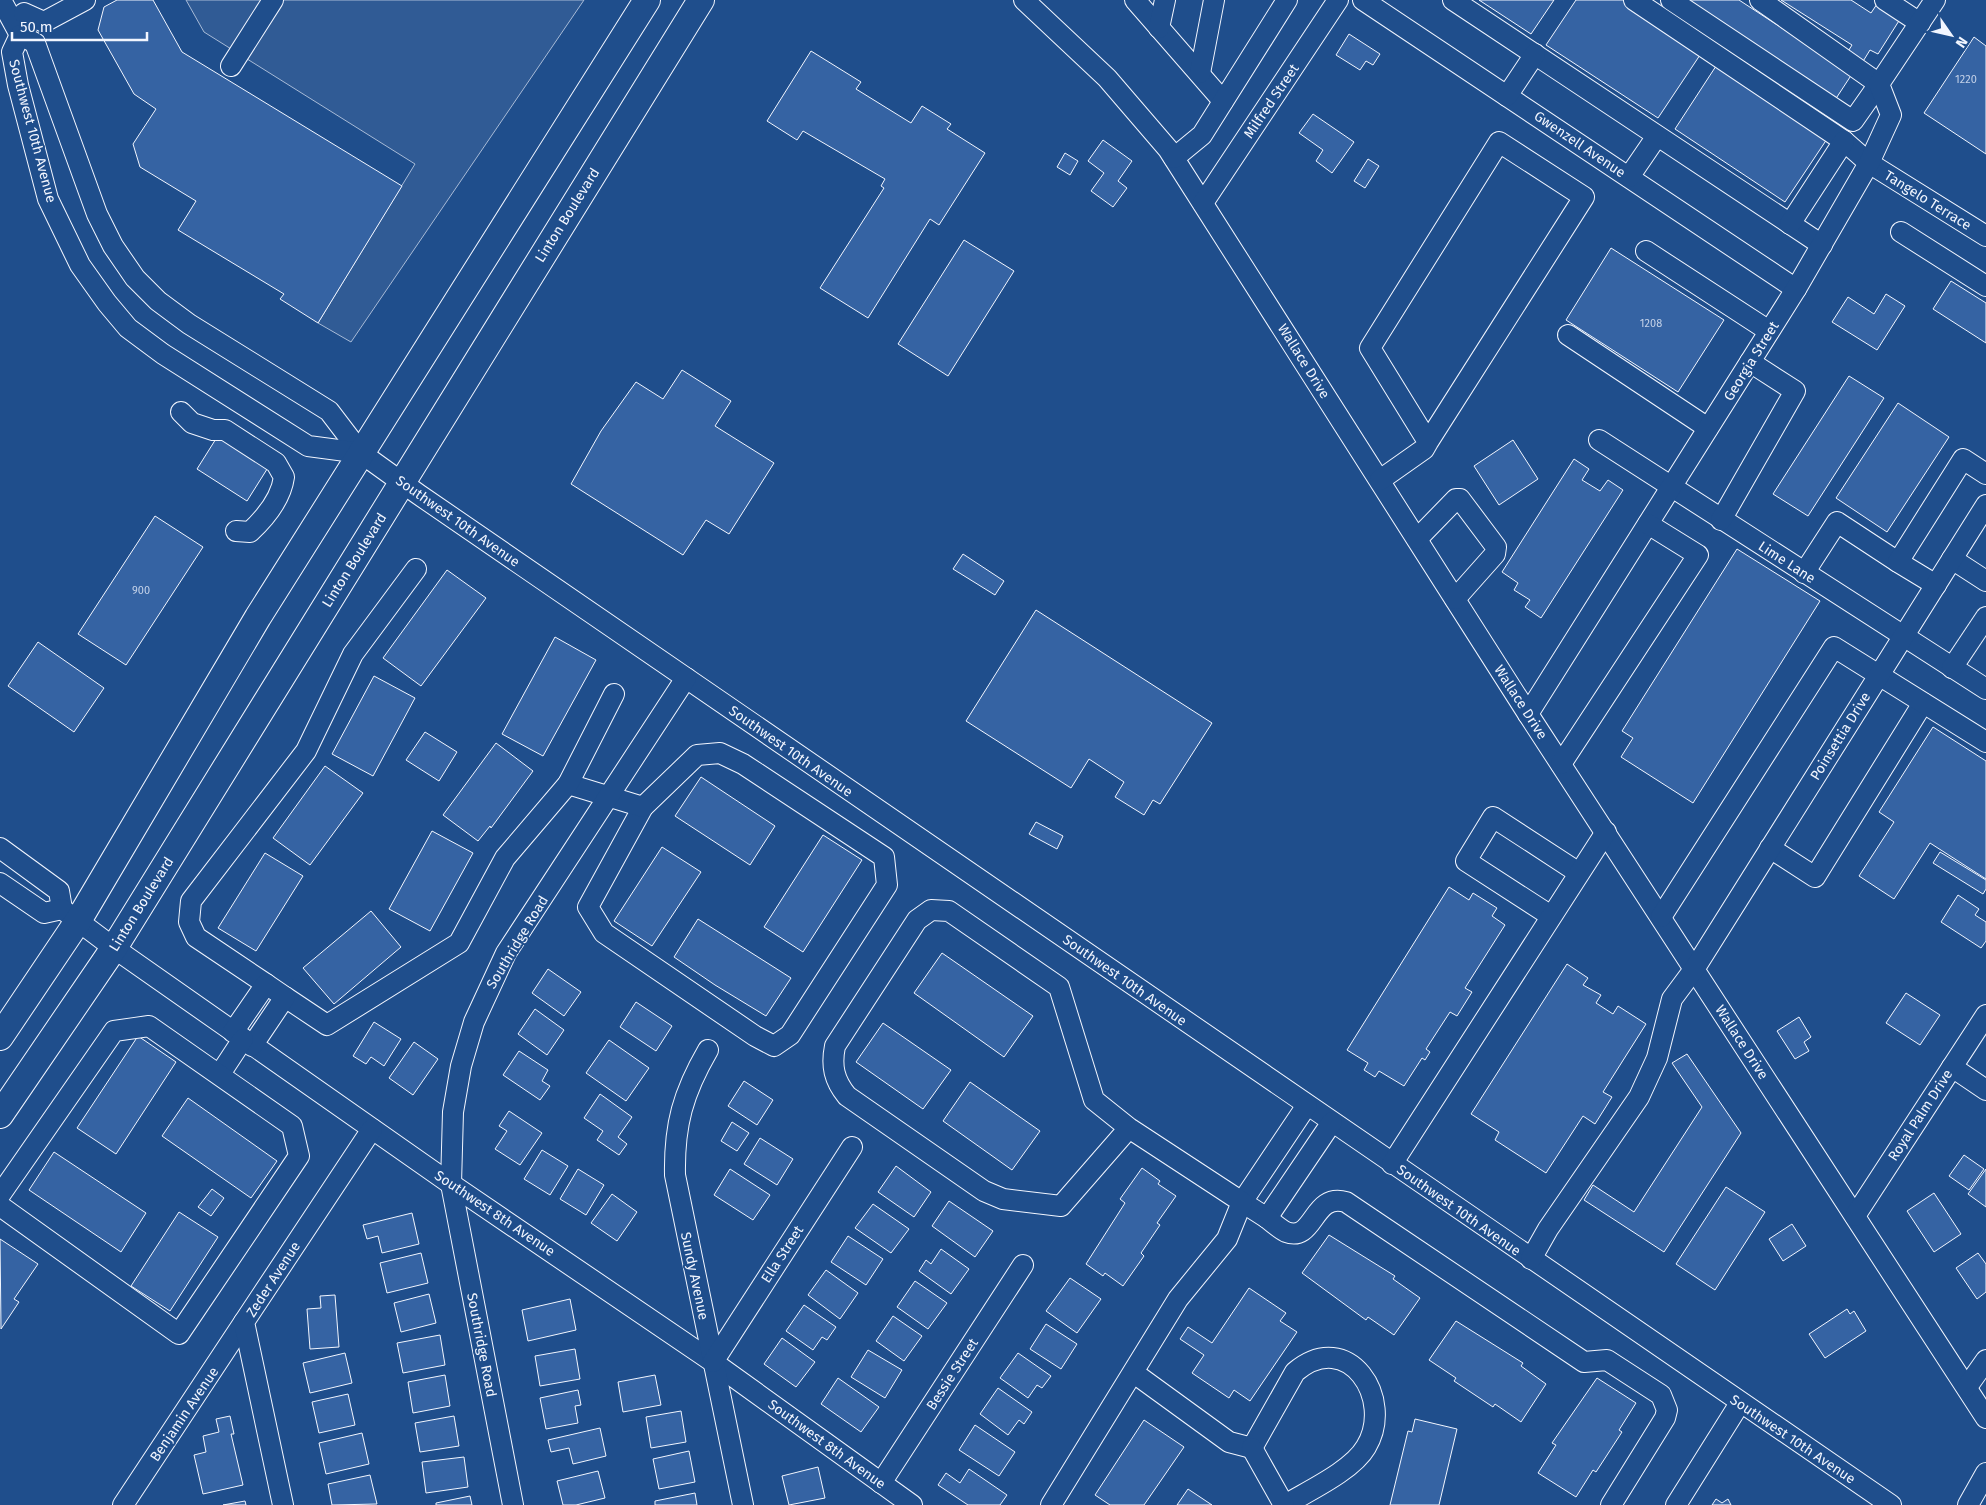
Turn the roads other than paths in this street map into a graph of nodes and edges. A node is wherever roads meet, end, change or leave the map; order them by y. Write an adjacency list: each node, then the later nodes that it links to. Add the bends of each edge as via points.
1 (1, 0): 22 (street, Southwest 10th Avenue)
2 (85, 0): 22 (street, via 44,22)
3 (273, 0): 26 (street)
4 (647, 0): 53 (main road)
5 (701, 0): 56 (main road, Linton Boulevard)
6 (1008, 0): 19 (street, Wallace Drive)
7 (1135, 0): 24 (street)
8 (1165, 0): 24 (street)
9 (1214, 0): 27 (street)
10 (1287, 0): 21 (street)
11 (1338, 0): 38 (street, Milfred Street)
12 (1363, 0): 20 (street, Gwenzell Avenue)
13 (1453, 0): 25 (street)
14 (1634, 0): 34 (street, Tangelo Terrace)
15 (1671, 0): 29 (street, via 1853,121)
16 (1760, 0): 29 (street)
17 (1884, 0): 23 (street)
18 (1935, 0): 23 (street)
19 (1030, 3): 35 (street, Wallace Drive, via 1107,78)
20 (1384, 6): 31 (street, Gwenzell Avenue)
21 (1274, 9): 32 (street)
22 (17, 18): 30 (street, Southwest 10th Avenue, via 12,52); 53 (street, Southwest 10th Avenue, via 35,43 97,214 113,246 135,278 158,302 189,324 329,412)
23 (1920, 23): 29 (street)
24 (1159, 28): 27 (street)
25 (1534, 54): 31 (street); 33 (street)
26 (232, 66)
27 (1200, 73): 32 (street)
28 (0, 75): 30 (street)
29 (1879, 84): 36 (street, Georgia Street, via 1891,115)
30 (18, 85): 53 (street, Southwest 10th Avenue, via 48,199 80,265 128,328 163,354 308,446)
31 (1507, 96): 37 (street, Gwenzell Avenue)
32 (1223, 101): 35 (street, via 1202,134)
33 (1657, 136): 37 (street); 39 (street)
34 (1844, 141): 36 (street, Tangelo Terrace); 39 (street)
35 (1174, 158): 38 (street, Wallace Drive)
36 (1869, 163): 41 (street, Tangelo Terrace); 42 (street, Georgia Street)
37 (1629, 177): 45 (street, Gwenzell Avenue)
38 (1203, 203): 55 (street, Wallace Drive)
39 (1790, 224): 42 (street)
40 (1901, 232): 44 (street)
41 (1986, 236)
42 (1822, 246): 45 (street, Georgia Street)
43 (1646, 251): 46 (street)
44 (1986, 286)
45 (1796, 289): 46 (street, Georgia Street)
46 (1770, 331): 48 (street, Georgia Street)
47 (1568, 335): 50 (street)
48 (1750, 362): 50 (street, Georgia Street); 59 (street, via 1795,391)
49 (181, 412): 61 (street, via 192,423 225,430 276,463 284,477 282,490 262,520 250,532)
50 (1708, 428): 57 (street, Georgia Street)
51 (1599, 440): 57 (street, Lime Lane)
52 (1428, 442): 52 (street, via 1584,198 1499,142 1370,348); 55 (street, via 1424,449)
53 (360, 453): 56 (street, Southwest 10th Avenue); 89 (main road)
54 (1986, 474): 64 (street, via 1963,459)
55 (1380, 480): 62 (street, Wallace Drive)
56 (403, 483): 74 (street, Southwest 10th Avenue); 92 (main road, Linton Boulevard)
57 (1671, 487): 59 (street, Lime Lane); 60 (street, Georgia Street)
58 (1986, 505): 63 (street, Poinsettia Drive)
59 (1721, 520): 66 (street, Lime Lane)
60 (1648, 524): 78 (street, Georgia Street); 80 (street, via 1698,556)
61 (236, 531)
62 (1417, 539): 69 (street, Wallace Drive); 69 (street, via 1456,499 1460,499 1496,547 1495,554)
63 (1952, 559): 67 (street); 68 (street, Poinsettia Drive)
64 (1898, 562): 66 (street, via 1837,522); 68 (street)
65 (416, 569): 94 (street, via 353,654 306,751 191,901 189,922 196,937)
66 (1804, 573): 71 (street, Lime Lane)
67 (1986, 581)
68 (1936, 585): 71 (street, Poinsettia Drive)
69 (1455, 599): 78 (street, Wallace Drive)
70 (1986, 617): 72 (street)
71 (1902, 636): 72 (street); 73 (street, Poinsettia Drive)
72 (1952, 668): 75 (street)
73 (1879, 674): 77 (street); 86 (street, Poinsettia Drive); 91 (street, via 1834,647)
74 (686, 678): 82 (street, Southridge Road); 103 (street, Southwest 10th Avenue)
75 (1986, 689)
76 (614, 694): 81 (street)
77 (1923, 702): 79 (street); 86 (street, via 1815,877)
78 (1528, 714): 80 (street, Wallace Drive)
79 (1986, 742)
80 (1561, 764): 84 (street, Wallace Drive)
81 (568, 784): 82 (street); 95 (street, via 505,858 459,943 327,1024)
82 (610, 796): 83 (street); 110 (street, Southridge Road, via 506,953 474,1022 453,1112)
83 (643, 807): 83 (street, via 697,755 720,753 743,764 884,856 887,885 790,1035 774,1046 604,933 588,907)
84 (1606, 832): 87 (street); 91 (street, Wallace Drive)
85 (0, 848): 89 (street, via 59,891)
86 (1770, 848): 93 (street, Poinsettia Drive)
87 (1579, 873): 90 (street); 90 (street, via 1493,817 1466,861)
88 (0, 883): 89 (street, via 44,913)
89 (70, 915): 92 (street, Southwest 8th Avenue); 97 (main road)
90 (1551, 916): 109 (street)
91 (1661, 917): 93 (street, Wallace Drive)
92 (114, 948): 98 (street, Southwest 8th Avenue); 104 (main road, Linton Boulevard)
93 (1695, 968): 114 (street, Wallace Drive); 116 (street, Poinsettia Drive, via 1672,999 1657,1058 1639,1097)
94 (266, 984): 95 (street); 98 (street)
95 (285, 997): 98 (street)
96 (1986, 1015): 100 (street, Royal Palm Drive)
97 (0, 1037)
98 (242, 1039): 101 (street); 107 (street, Southwest 8th Avenue)
99 (708, 1050): 120 (street, Sundy Avenue, via 685,1095 677,1121 674,1148 677,1189)
100 (1952, 1067): 102 (street); 114 (street, Royal Palm Drive)
101 (220, 1074): 111 (street, via 149,1026 114,1031); 113 (street, via 292,1126 299,1156 179,1334)
102 (1986, 1090)
103 (1307, 1105): 105 (street, Southwest 10th Avenue); 112 (street)
104 (0, 1115)
105 (1332, 1122): 109 (street, Southwest 10th Avenue); 115 (street)
106 (1129, 1128): 106 (street, via 1094,1100 1059,987 949,911 931,910 917,920 835,1046 832,1059 834,1073 848,1096 984,1191 1003,1199 1061,1206); 112 (street)
107 (372, 1129): 110 (street, Southwest 8th Avenue); 118 (street, Zeder Avenue)
108 (852, 1147): 120 (street, Ella Street)
109 (1392, 1164): 116 (street, Southwest 10th Avenue)
110 (451, 1184): 120 (street, Southwest 8th Avenue); 130 (street, Southridge Road)
111 (0, 1195)
112 (1242, 1202): 115 (street); 121 (street, via 1227,1239 1178,1299)
113 (0, 1206)
114 (1854, 1216): 122 (street, Wallace Drive)
115 (1267, 1218): 135 (street, via 1286,1232 1298,1232 1309,1226 1322,1205 1346,1202 1584,1362 1607,1360 1661,1395 1665,1418)
116 (1531, 1259): 123 (street, Southwest 10th Avenue)
117 (1023, 1265): 127 (street, Bessie Street)
118 (244, 1322): 128 (street, Benjamin Avenue); 129 (street, Zeder Avenue)
119 (1986, 1360): 122 (street)
120 (713, 1362): 127 (street, Southwest 8th Avenue); 131 (street, Sundy Avenue)
121 (1134, 1373): 125 (street, via 1229,1442); 133 (street)
122 (1967, 1387): 124 (street, Wallace Drive)
123 (1740, 1403): 136 (street); 137 (street, Southwest 10th Avenue)
124 (1986, 1418)
125 (1252, 1448): 134 (street); 134 (street, via 1295,1372 1306,1363 1325,1358 1345,1361 1356,1368 1369,1386 1375,1407 1374,1428 1365,1448 1350,1464)
126 (1986, 1473): 138 (street)
127 (881, 1483): 132 (street, Southwest 8th Avenue)
128 (123, 1505)
129 (283, 1505)
130 (513, 1505)
131 (743, 1505)
132 (912, 1505)
133 (1051, 1505)
134 (1284, 1505)
135 (1612, 1505)
136 (1676, 1505)
137 (1891, 1505)
138 (1968, 1505)

